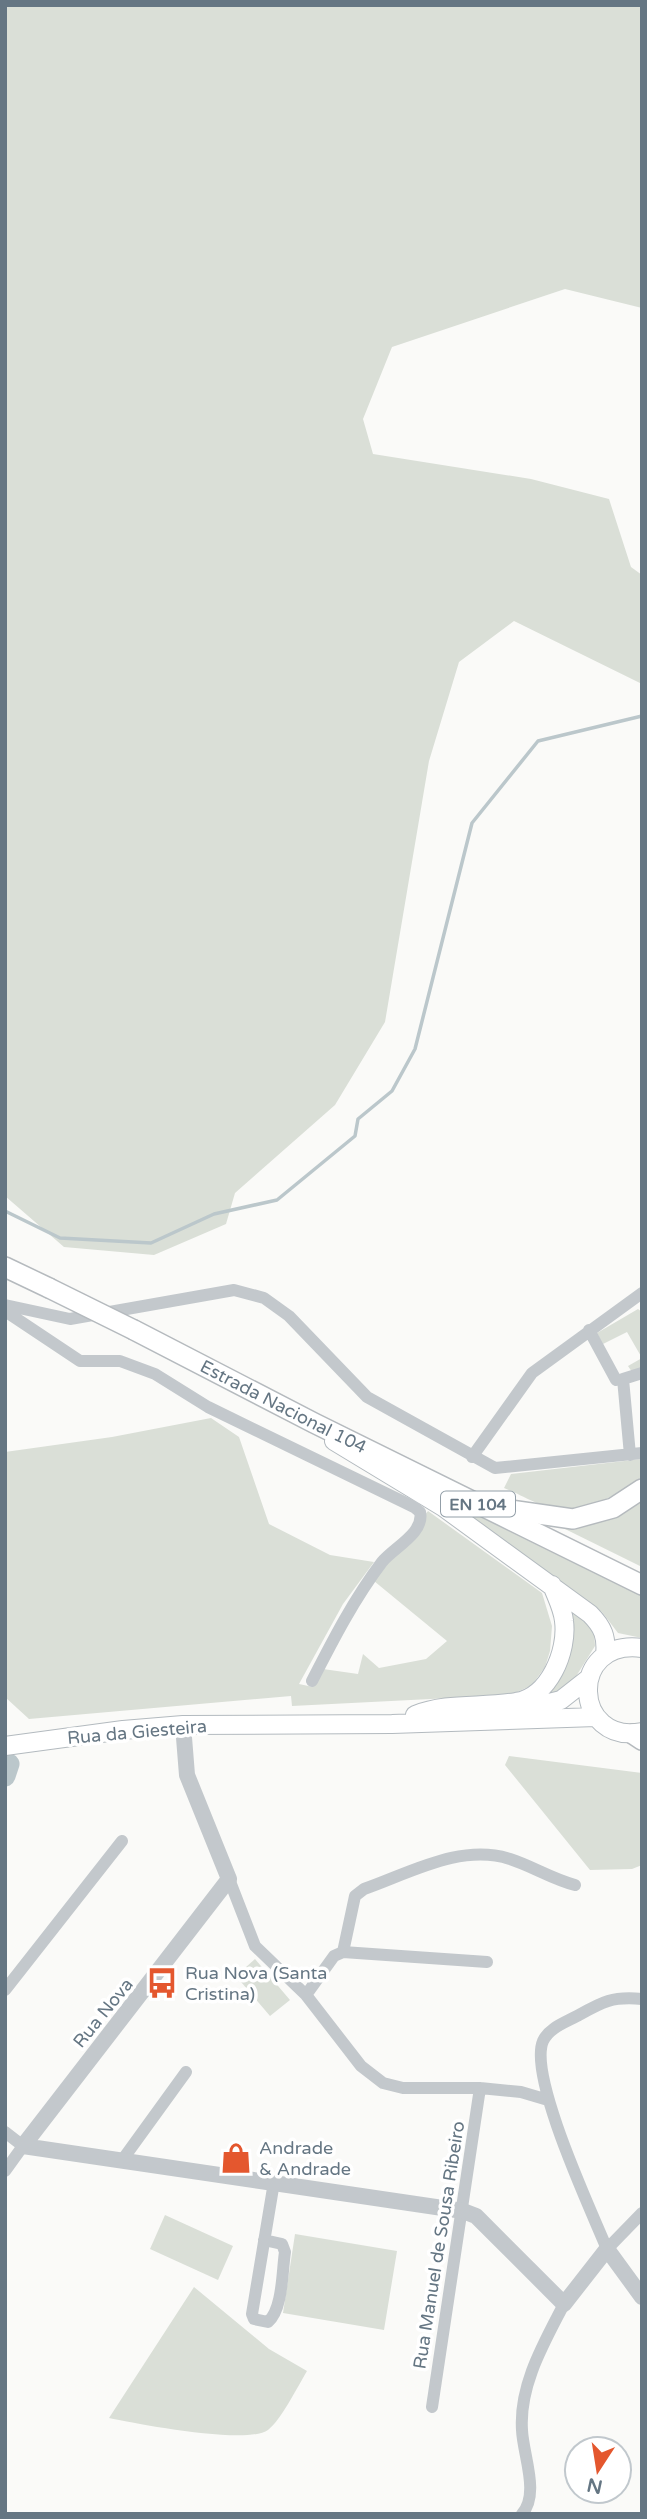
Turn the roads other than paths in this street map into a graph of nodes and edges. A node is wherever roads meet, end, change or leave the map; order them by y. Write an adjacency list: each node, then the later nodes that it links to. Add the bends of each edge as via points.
1 (5, 1268): 6 (main road, EN 104, bridge)
2 (642, 1293): 5 (street)
3 (5, 1305): 11 (street, via 70,1319 234,1290 264,1298 289,1316 367,1397)
4 (5, 1311): 20 (street, via 80,1361 120,1361 155,1374 208,1407 420,1513 417,1529 383,1561 344,1619)
5 (589, 1329): 8 (street); 11 (street, via 531,1373)
6 (207, 1367): 9 (main road, Estrada Nacional 104 / EN 104); 13 (main road, Estrada Nacional 104 / EN 104)
7 (642, 1373): 8 (street)
8 (614, 1380): 10 (street)
9 (314, 1423): 15 (main road, via 317,1431 443,1507); 16 (main road, Estrada Nacional 104 / EN 104)
10 (636, 1454): 11 (street, via 507,1469)
11 (472, 1457)
12 (642, 1489): 13 (main road, via 612,1508 573,1519)
13 (510, 1510): 14 (main road, Estrada Nacional 104 / EN 104)
14 (642, 1575)
15 (552, 1585): 18 (main road, via 602,1626); 21 (main road, via 564,1620 562,1655 539,1690 519,1702 434,1707)
16 (642, 1585)
17 (642, 1648): 18 (main road, via 616,1649)
18 (604, 1655): 19 (main road)
19 (589, 1678): 21 (main road, via 577,1690 546,1706); 22 (main road, via 590,1705)
20 (312, 1681)
21 (415, 1715): 23 (main road)
22 (596, 1717): 23 (main road); 25 (main road, via 607,1727)
23 (270, 1724): 24 (main road, Rua da Giesteira)
24 (183, 1725): 26 (main road, Rua da Giesteira); 28 (street, via 187,1774)
25 (639, 1735)
26 (5, 1746)
27 (122, 1841): 32 (street)
28 (229, 1880): 33 (street, via 255,1946); 39 (street, Rua Nova)
29 (575, 1885): 30 (street, via 486,1853 452,1857 355,1896)
30 (343, 1952): 31 (street); 33 (street, via 334,1956)
31 (487, 1962)
32 (5, 1990)
33 (306, 1995): 36 (street, via 353,2057 383,2083 403,2088)
34 (642, 1999): 37 (street, via 606,2000 549,2031 541,2044)
35 (186, 2072): 40 (street)
36 (480, 2088): 37 (street); 43 (street, Rua Manuel de Sousa Ribeiro)
37 (548, 2100): 46 (street)
38 (5, 2132): 39 (street)
39 (23, 2146): 40 (street); 41 (street, Rua Nova)
40 (122, 2160): 42 (street)
41 (5, 2171)
42 (274, 2182): 43 (street); 45 (street)
43 (463, 2211): 48 (street, via 476,2216); 49 (street, Rua Manuel de Sousa Ribeiro)
44 (642, 2213): 46 (street)
45 (264, 2240): 45 (street, via 252,2314 254,2319 268,2322 276,2306 285,2252 282,2244)
46 (607, 2249): 47 (street); 48 (street)
47 (642, 2297)
48 (564, 2304): 50 (street, via 536,2358 524,2402 522,2429 530,2497)
49 (432, 2407)
50 (522, 2514)

